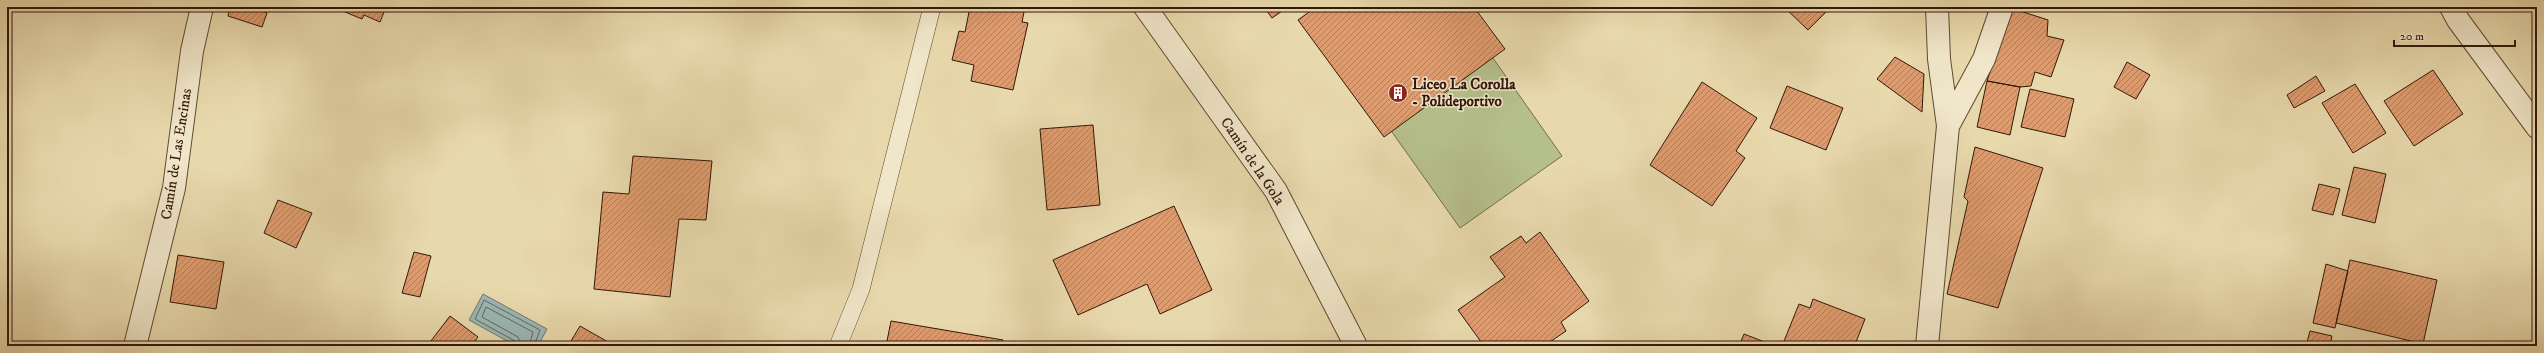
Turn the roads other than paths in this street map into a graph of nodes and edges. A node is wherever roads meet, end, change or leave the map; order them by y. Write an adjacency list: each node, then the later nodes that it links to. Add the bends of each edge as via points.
1 (202, 7): 9 (street, Camín de Las Encinas, via 192,51 174,188)
2 (932, 7): 10 (lane, via 861,289)
3 (1145, 7): 11 (street, Camín de la Gola, via 1276,191)
4 (1937, 7): 7 (street, via 1939,59)
5 (2002, 7): 7 (street, via 1984,59)
6 (2451, 7): 8 (street)
7 (1948, 126): 12 (street)
8 (2537, 127)
9 (135, 346)
10 (838, 346)
11 (1356, 346)
12 (1926, 346)

